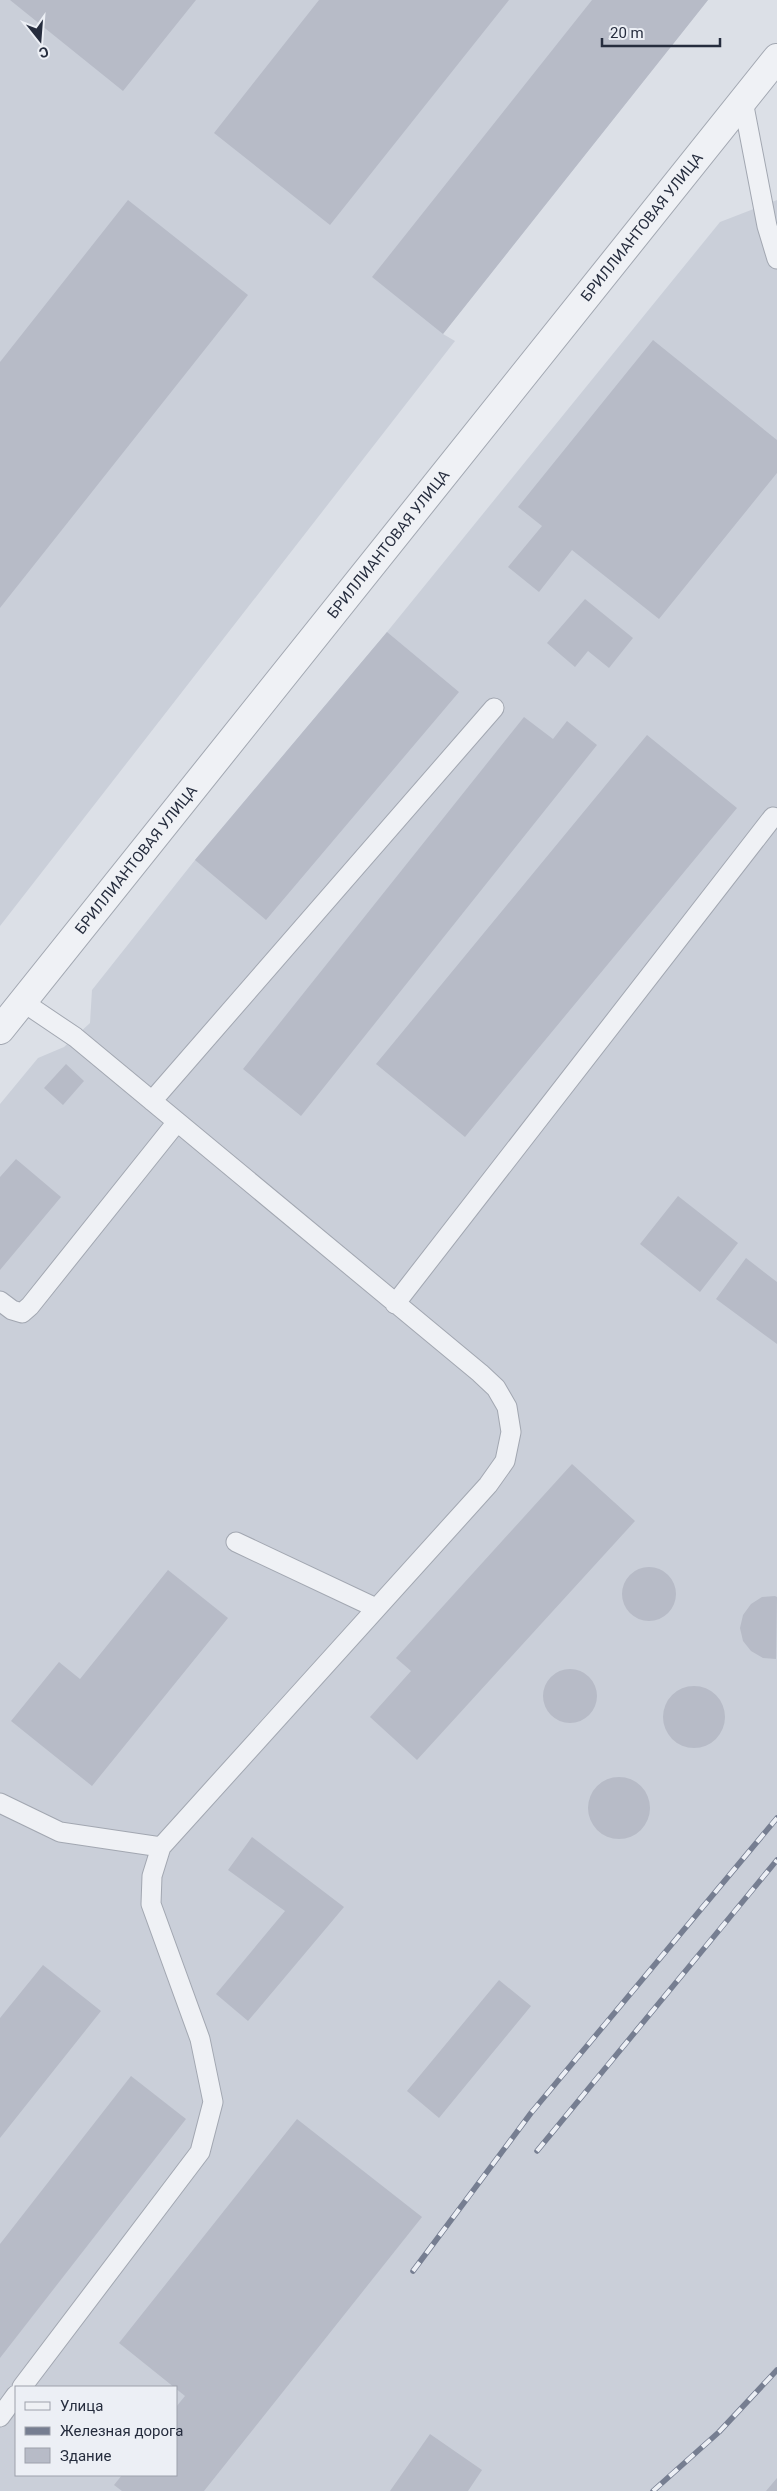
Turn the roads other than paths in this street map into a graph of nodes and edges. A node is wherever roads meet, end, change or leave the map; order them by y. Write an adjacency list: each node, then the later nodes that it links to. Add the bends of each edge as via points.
1 (777, 58): 2 (street, БРИЛЛИАНТОВАЯ УЛИЦА)
2 (743, 101): 3 (lane); 6 (street, БРИЛЛИАНТОВАЯ УЛИЦА)
3 (777, 259)
4 (494, 708): 8 (lane)
5 (773, 817): 11 (lane)
6 (23, 1002): 7 (street, БРИЛЛИАНТОВАЯ УЛИЦА); 8 (lane, via 75,1037)
7 (0, 1030)
8 (152, 1101): 9 (lane)
9 (177, 1122): 10 (lane, via 30,1306 22,1313 12,1310); 11 (lane)
10 (0, 1300)
11 (395, 1304): 13 (lane, via 496,1388 507,1407 511,1432 505,1461 488,1485)
12 (236, 1542): 13 (lane)
13 (376, 1608): 15 (lane)
14 (0, 1804): 15 (lane, via 60,1832)
15 (161, 1847): 16 (lane, via 152,1876 151,1904 200,2039 213,2102 200,2152)
16 (23, 2386)
17 (15, 2396): 18 (lane)
18 (0, 2416)

